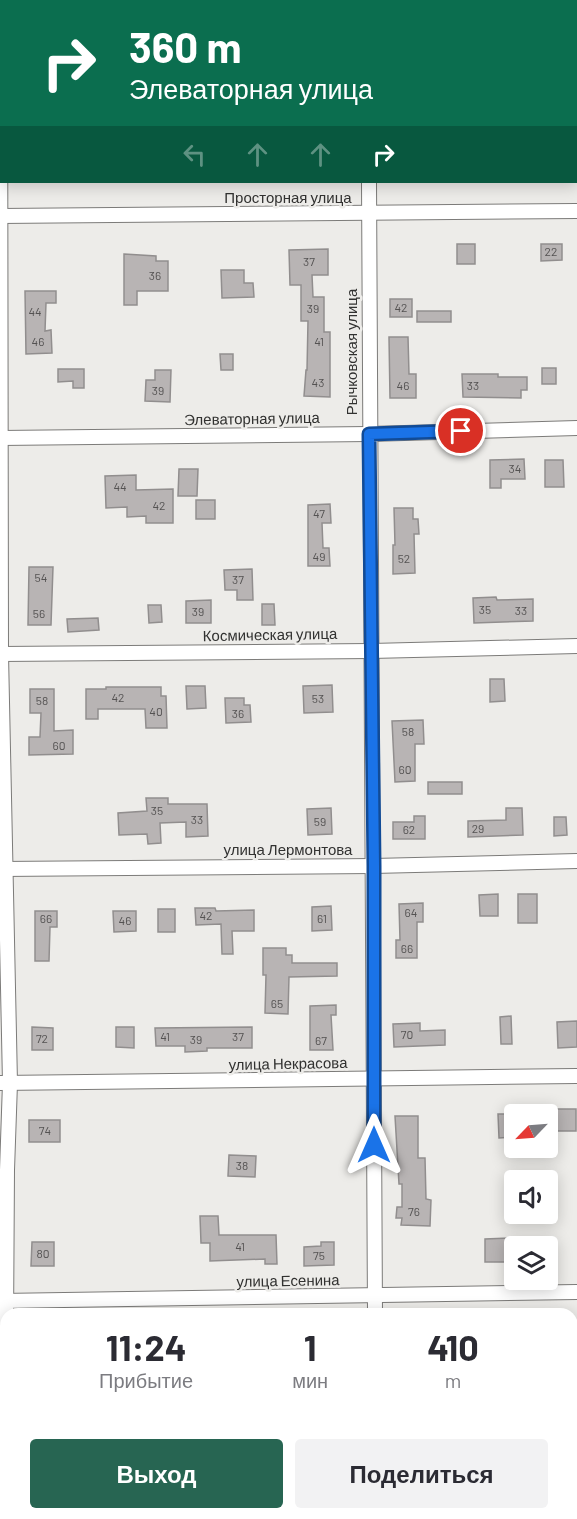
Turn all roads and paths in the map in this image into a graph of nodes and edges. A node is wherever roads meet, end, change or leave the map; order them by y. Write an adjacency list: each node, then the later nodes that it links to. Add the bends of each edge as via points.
1 (1, 183): 5 (street)
2 (369, 183): 4 (street, Рычковская улица)
3 (577, 211): 4 (street, Просторная улица)
4 (369, 214): 5 (street, Просторная улица); 7 (street, Рычковская улица)
5 (1, 216): 8 (street)
6 (577, 428): 7 (street, Элеваторная улица)
7 (369, 434): 8 (street, Элеваторная улица); 10 (street, Рычковская улица)
8 (1, 438): 11 (street)
9 (577, 646): 10 (street, Космическая улица)
10 (371, 651): 11 (street, Космическая улица); 13 (street, Рычковская улица)
11 (1, 654): 14 (street)
12 (577, 861): 13 (street, улица Лермонтова)
13 (374, 866): 14 (street, улица Лермонтова); 16 (street, Рычковская улица)
14 (3, 869): 17 (street)
15 (577, 1076): 16 (street, улица Некрасова)
16 (373, 1080): 17 (street, улица Некрасова); 19 (street, Рычковская улица)
17 (5, 1083): 20 (street)
18 (577, 1292): 19 (street, улица Есенина)
19 (375, 1296): 20 (street, улица Есенина); 21 (street, Рычковская улица)
20 (3, 1301)
21 (375, 1308)

